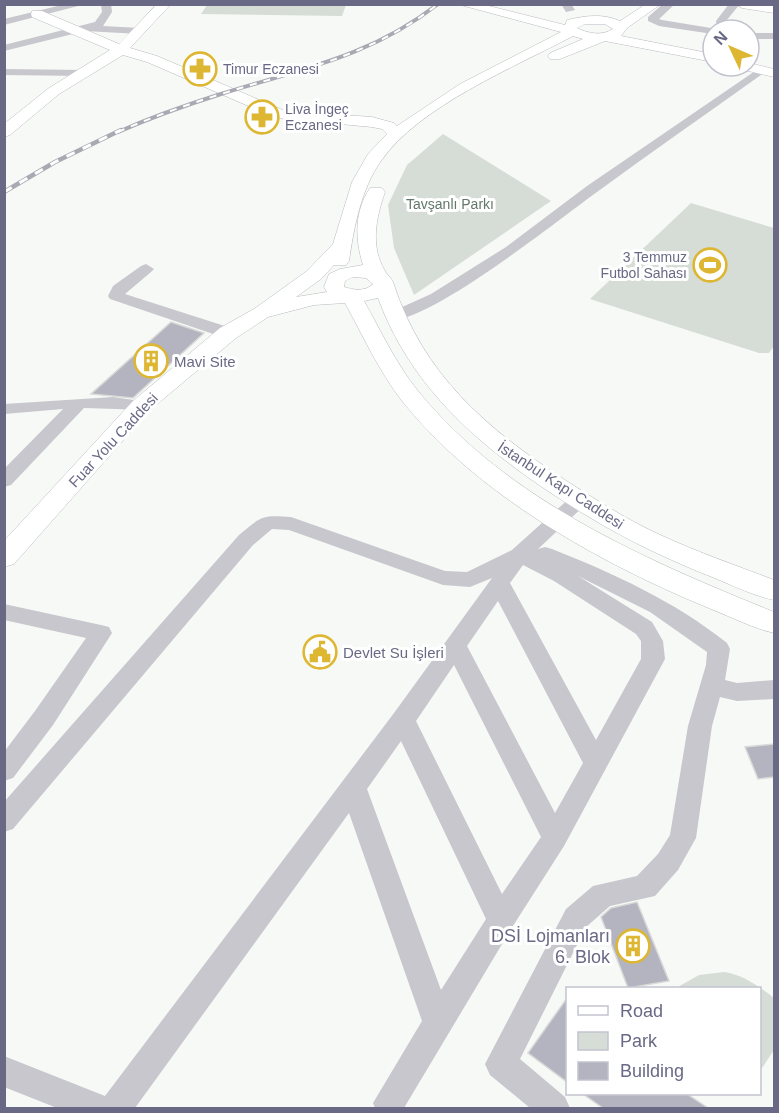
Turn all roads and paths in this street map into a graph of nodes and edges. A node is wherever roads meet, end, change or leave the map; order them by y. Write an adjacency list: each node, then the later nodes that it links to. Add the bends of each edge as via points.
1 (81, 4): 13 (street)
2 (106, 4): 21 (street, via 107,12 99,24)
3 (165, 4): 22 (main road)
4 (463, 4): 23 (main road)
5 (492, 4): 14 (main road)
6 (655, 4): 15 (main road)
7 (670, 4): 20 (street, via 652,19)
8 (735, 4): 16 (street)
9 (742, 4): 12 (main road)
10 (754, 4): 12 (main road)
11 (768, 4): 12 (main road)
12 (774, 7)
13 (41, 10): 18 (street); 21 (main road)
14 (564, 10): 15 (main road); 17 (main road)
15 (625, 10): 17 (main road); 19 (main road); 25 (main road, via 643,28)
16 (723, 18)
17 (590, 20): 19 (main road, via 613,23); 23 (main road, via 572,23 569,27)
18 (4, 22)
19 (620, 28): 24 (main road, via 617,34); 25 (main road)
20 (701, 29)
21 (80, 30): 22 (street); 26 (street); 27 (main road)
22 (140, 31): 27 (main road)
23 (574, 35): 24 (main road); 25 (main road); 34 (main road); 38 (main road, via 537,64 458,104 416,135)
24 (602, 37): 25 (main road)
25 (647, 40): 28 (main road); 29 (main road)
26 (4, 48)
27 (121, 50): 30 (main road); 33 (main road)
28 (701, 50)
29 (701, 55)
30 (152, 58): 33 (main road); 35 (main road, via 282,115)
31 (770, 70): 46 (street, via 592,189 511,250 437,297)
32 (4, 72): 33 (street)
33 (83, 73): 36 (main road)
34 (436, 105): 35 (main road); 37 (main road)
35 (326, 119): 37 (main road, via 372,122 388,126)
36 (4, 132)
37 (395, 133): 40 (main road, via 359,186)
38 (404, 150)
39 (385, 176): 42 (main road, İstanbul Kapı Caddesi, via 365,223 367,250)
40 (342, 245): 43 (main road); 44 (main road)
41 (146, 269): 47 (street, via 119,289 116,296)
42 (380, 280): 43 (main road, via 376,292 368,295); 46 (main road, İstanbul Kapı Caddesi)
43 (343, 287): 44 (main road); 45 (main road); 53 (main road, via 411,397 480,465)
44 (294, 290): 45 (main road)
45 (261, 313): 47 (main road, Fuar Yolu Caddesi)
46 (395, 316): 52 (main road, İstanbul Kapı Caddesi, via 440,391 468,421 511,456)
47 (228, 333): 49 (main road, Fuar Yolu Caddesi)
48 (77, 405): 49 (street); 50 (street); 51 (street)
49 (141, 406): 55 (main road, Fuar Yolu Caddesi)
50 (4, 409)
51 (4, 481)
52 (579, 500): 53 (street); 57 (main road, İstanbul Kapı Caddesi, via 647,539)
53 (556, 518): 54 (street); 59 (main road, via 654,573)
54 (523, 551): 56 (street); 61 (street, via 608,582 695,628 719,649); 64 (street, via 644,628 652,641 653,659); 67 (street, via 470,580 443,578 291,524 267,522 246,540)
55 (4, 558)
56 (500, 584): 60 (street); 64 (street)
57 (774, 591)
58 (4, 612): 65 (street, via 101,633)
59 (774, 623)
60 (456, 645): 63 (street); 68 (street)
61 (711, 686): 62 (street, via 737,692); 75 (street, via 700,726 683,838 645,887 603,895 576,918 501,1064)
62 (774, 689)
63 (403, 720): 66 (street); 69 (street)
64 (596, 763): 68 (street)
65 (4, 771)
66 (352, 788): 70 (street); 74 (street)
67 (4, 821)
68 (555, 838): 69 (street)
69 (501, 920): 70 (street)
70 (438, 1023): 72 (street)
71 (4, 1071): 73 (street)
72 (389, 1103)
73 (94, 1108)
74 (116, 1108)
75 (554, 1108)

